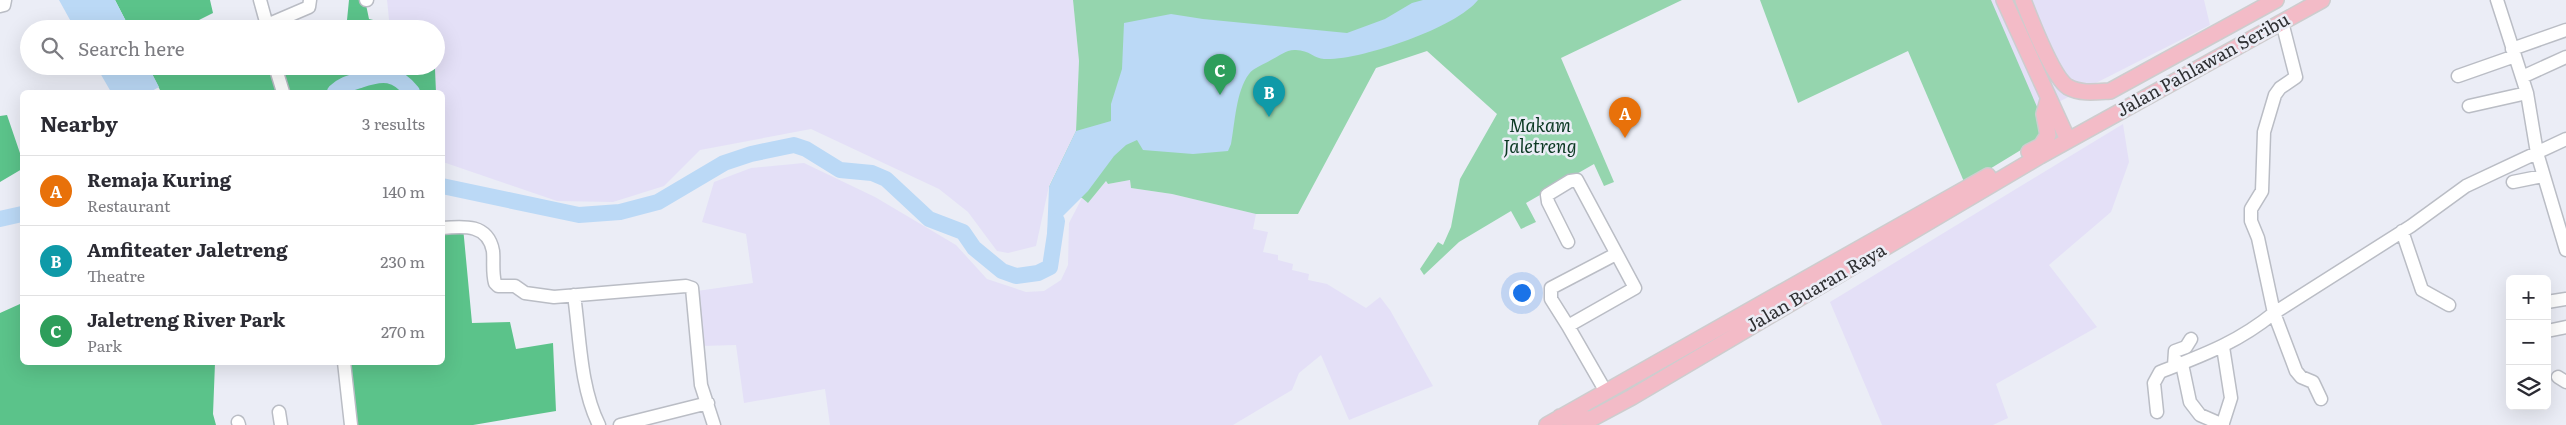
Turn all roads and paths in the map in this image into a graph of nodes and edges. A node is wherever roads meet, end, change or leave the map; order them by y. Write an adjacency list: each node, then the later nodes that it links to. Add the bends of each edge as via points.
1 (5, 0): 9 (street)
2 (260, 0): 10 (street)
3 (310, 0): 11 (street, via 309,7)
4 (2004, 0): 22 (main road)
5 (2022, 0): 6 (main road, Jalan Pahlawan Seribu, via 2058,80 2078,91 2110,92)
6 (2276, 0)
7 (2322, 0): 12 (main road, Jalan Pahlawan Seribu)
8 (2497, 0): 14 (street)
9 (0, 6)
10 (265, 20)
11 (282, 20)
12 (2282, 22): 25 (main road, Jalan Pahlawan Seribu); 40 (street, via 2296,77 2275,95 2264,132 2262,191 2250,209)
13 (2566, 30): 14 (street)
14 (2513, 52): 17 (street); 19 (street)
15 (2566, 57): 17 (street)
16 (2536, 64): 17 (street)
17 (2521, 74): 21 (street)
18 (278, 75): 20 (street)
19 (2458, 76)
20 (282, 90)
21 (2527, 93): 23 (street); 26 (street)
22 (2048, 100): 25 (main road); 28 (main road, Jalan Buaran Raya, via 2044,114 2048,132 2040,146)
23 (2469, 106)
24 (2566, 139): 26 (street)
25 (2068, 140): 28 (main road, Jalan Buaran Raya)
26 (2537, 153): 27 (street); 32 (street, via 2466,186)
27 (2543, 176): 29 (street); 30 (street)
28 (1993, 178): 48 (main road, Jalan Buaran Raya); 53 (main road, Jalan Buaran Raya, via 1632,397 1591,419)
29 (2513, 182)
30 (2560, 214): 34 (street)
31 (445, 228): 36 (street, via 480,229 489,237 493,251 493,277 498,286 515,286 525,293 554,297)
32 (2402, 231): 39 (street, via 2422,290); 40 (street)
33 (1568, 242): 35 (street, via 1548,202 1548,195 1577,180)
34 (2566, 250)
35 (1616, 254): 41 (street, via 1634,290); 41 (street, via 1551,288 1551,299)
36 (574, 295): 50 (street, via 692,288 701,386); 57 (street, via 585,378)
37 (2566, 299): 38 (street)
38 (2551, 301)
39 (2449, 305)
40 (2274, 313): 45 (street); 49 (street, via 2296,371 2315,384)
41 (1568, 326): 48 (street)
42 (2566, 327): 43 (street)
43 (2551, 330)
44 (2191, 339): 47 (street, via 2186,347 2175,351)
45 (2223, 348): 47 (street); 54 (street, via 2231,398)
46 (344, 365): 56 (street)
47 (2178, 365): 52 (street, via 2160,372 2155,379); 54 (street, via 2195,410)
48 (1606, 392): 53 (main road, Jalan Buaran Raya)
49 (2322, 399)
50 (708, 404): 58 (street); 59 (street)
51 (279, 412): 55 (street)
52 (2157, 412)
53 (1554, 421)
54 (2223, 424)
55 (281, 425)
56 (351, 425)
57 (599, 425)
58 (620, 425)
59 (714, 425)

